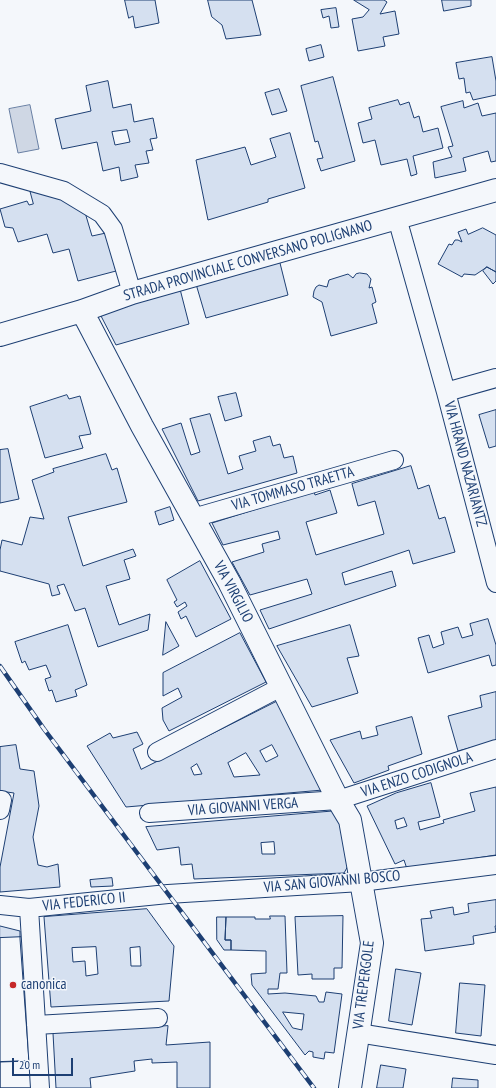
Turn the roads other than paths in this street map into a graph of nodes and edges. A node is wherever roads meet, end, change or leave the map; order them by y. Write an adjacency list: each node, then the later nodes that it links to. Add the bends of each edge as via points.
1 (0, 173): 4 (street, via 64,191 102,214 113,229)
2 (496, 190): 3 (street, STRADA PROVINCIALE CONVERSANO POLIGNANO)
3 (397, 218): 4 (street, STRADA PROVINCIALE CONVERSANO POLIGNANO); 8 (street, VIA HRAND NAZARIANTZ)
4 (132, 293): 5 (street, STRADA PROVINCIALE CONVERSANO POLIGNANO)
5 (82, 311): 6 (street, STRADA PROVINCIALE CONVERSANO POLIGNANO); 10 (street, VIA VIRGILIO)
6 (0, 335)
7 (496, 378): 8 (street, VIA HRAND NAZARIANTZ)
8 (446, 392): 11 (street, VIA HRAND NAZARIANTZ)
9 (394, 460): 10 (street, VIA TOMMASO TRAETTA)
10 (193, 518): 12 (street, VIA VIRGILIO, via 229,582)
11 (496, 583)
12 (281, 687): 14 (street); 16 (street, VIA VIRGILIO)
13 (496, 749): 16 (street, VIA ENZO CODIGNOLA)
14 (157, 752)
15 (0, 800): 17 (street)
16 (338, 800): 18 (street, VIA GIOVANNI VERGA); 20 (street, VIA VIRGILIO, via 350,820)
17 (0, 810)
18 (149, 813)
19 (496, 865): 20 (street, VIA SAN GIOVANNI BOSCO)
20 (361, 882): 21 (street, VIA SAN GIOVANNI BOSCO); 26 (street, VIA TREPERGOLE, via 372,943)
21 (168, 894): 23 (street, VIA FEDERICO II)
22 (0, 905): 23 (street, VIA FEDERICO II)
23 (29, 908): 25 (street)
24 (158, 1018): 25 (street)
25 (36, 1025): 28 (street)
26 (358, 1033): 27 (street); 29 (street, VIA TREPERGOLE)
27 (496, 1055)
28 (40, 1088)
29 (350, 1088)

